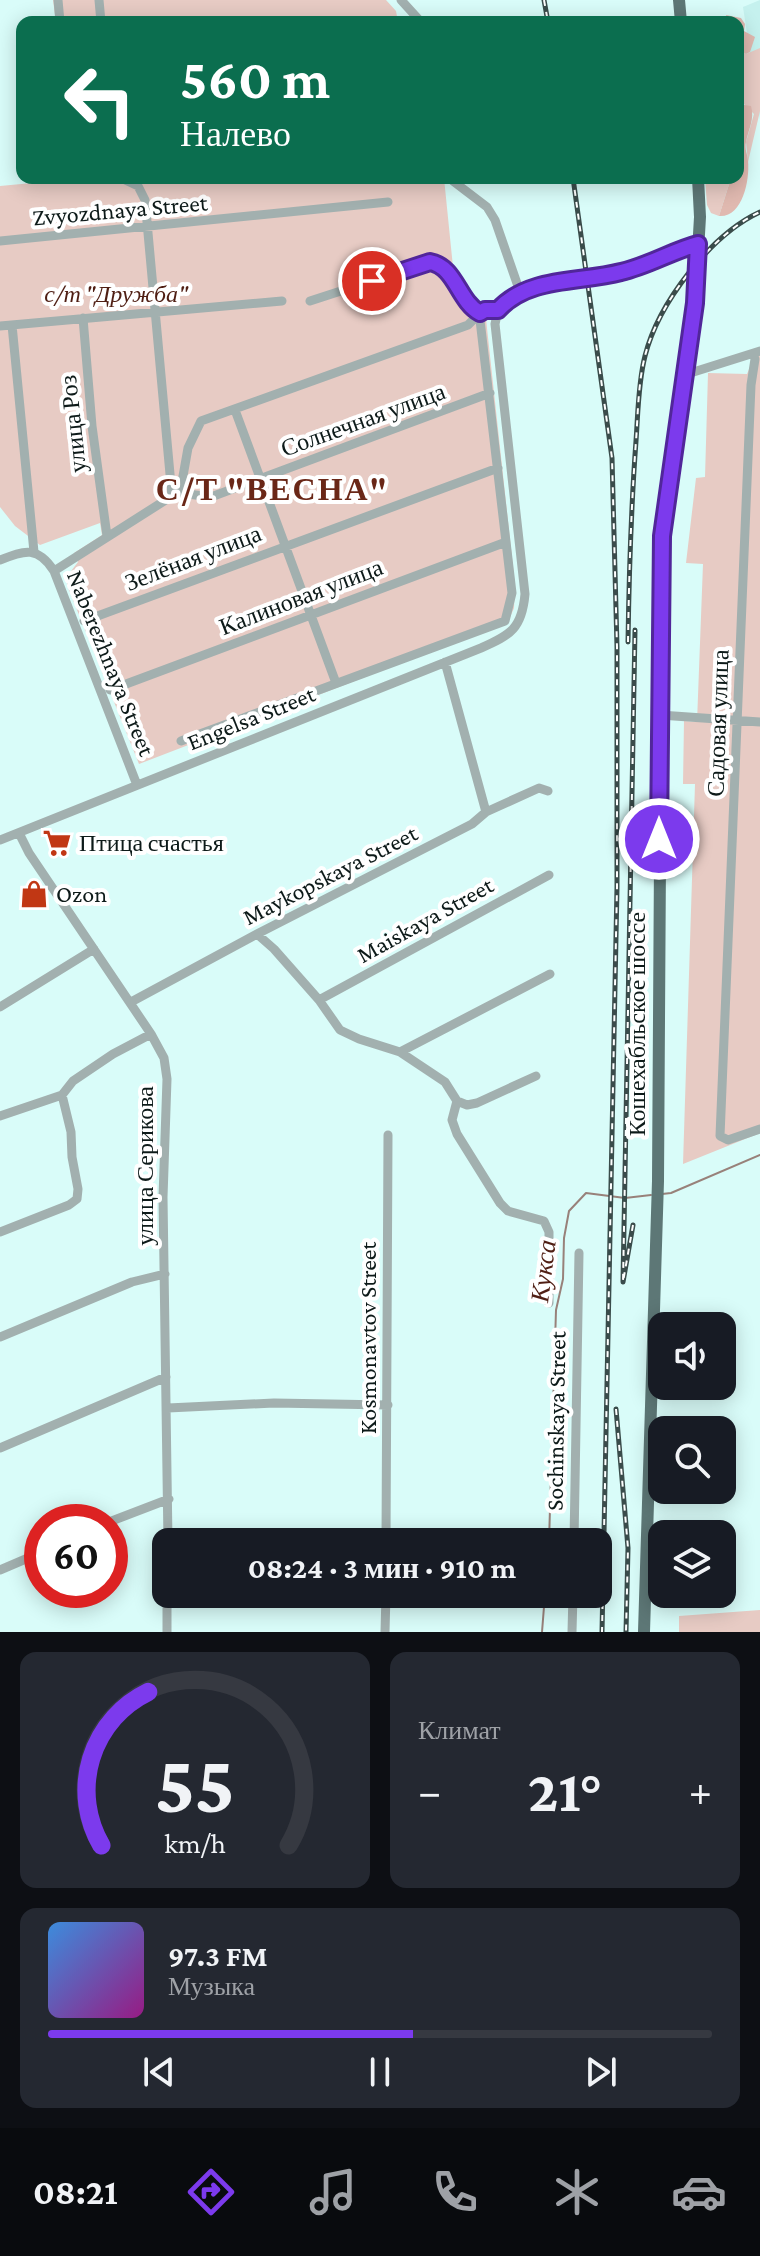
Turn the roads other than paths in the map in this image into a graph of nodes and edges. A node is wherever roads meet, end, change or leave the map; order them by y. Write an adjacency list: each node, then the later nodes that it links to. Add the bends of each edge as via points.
1 (401, 0): 2 (street)
2 (416, 16)
3 (134, 184): 7 (street, via 143,192)
4 (457, 184): 10 (street, via 495,220)
5 (698, 184): 9 (main road, Кошехабльское шоссе)
6 (388, 202): 7 (street, Zvyozdnaya Street)
7 (146, 228): 8 (street, Zvyozdnaya Street); 14 (street)
8 (0, 241)
9 (698, 244): 10 (street, via 625,272); 20 (main road, Кошехабльское шоссе)
10 (520, 292): 13 (street)
11 (282, 301): 14 (street)
12 (310, 301): 15 (street, via 430,262 448,272 471,308)
13 (498, 310): 15 (street); 34 (street, Engelsa Street, via 495,324 523,611 515,629 498,641)
14 (155, 312): 16 (street); 25 (street, via 169,480)
15 (480, 313): 21 (street); 22 (street, via 468,325)
16 (83, 318): 17 (street); 26 (street, улица Роз)
17 (12, 325): 18 (street); 29 (street)
18 (0, 326)
19 (757, 356): 20 (street); 38 (street, Садовая улица, via 751,385)
20 (684, 375): 37 (main road, Кошехабльское шоссе, via 662,536)
21 (490, 393): 23 (street); 24 (street, Солнечная улица)
22 (235, 410): 24 (street); 25 (street, via 201,421)
23 (498, 468): 27 (street); 28 (street, Зелёная улица)
24 (260, 479): 25 (street, Солнечная улица, via 211,497); 28 (street)
25 (176, 494): 26 (street)
26 (107, 536): 31 (street)
27 (506, 542): 32 (street, Калиновая улица); 35 (street, via 512,593 505,621)
28 (285, 545): 32 (street); 33 (street, Зелёная улица)
29 (34, 552): 30 (street); 31 (street, Naberezhnaya Street)
30 (0, 560)
31 (54, 571): 41 (street, Naberezhnaya Street)
32 (311, 615): 35 (street); 36 (street, Калиновая улица)
33 (84, 621)
34 (445, 662): 41 (street, Engelsa Street); 43 (street)
35 (336, 683): 40 (street)
36 (110, 690)
37 (660, 715): 38 (street); 83 (main road, Кошехабльское шоссе, via 658,1208)
38 (738, 720): 39 (street); 59 (street, Садовая улица, via 720,1136 728,1140)
39 (760, 722)
40 (181, 741)
41 (137, 785): 44 (street, Engelsa Street)
42 (548, 791): 43 (street, Maykopskaya Street, via 539,788)
43 (486, 812): 47 (street, Maykopskaya Street, via 472,824)
44 (19, 833): 45 (street, Engelsa Street); 48 (street, улица Серикова)
45 (0, 840)
46 (549, 875): 50 (street, Maiskaya Street)
47 (257, 934): 50 (street); 51 (street, Maykopskaya Street)
48 (94, 949): 51 (street, улица Серикова); 52 (street)
49 (550, 974): 54 (street)
50 (319, 1000): 54 (street, via 340,1030)
51 (131, 1002): 53 (street, улица Серикова)
52 (0, 1007)
53 (151, 1034): 56 (street, via 73,1081); 63 (street, улица Серикова, via 164,1058 167,1079)
54 (400, 1052): 57 (street, via 445,1082)
55 (536, 1076): 57 (street, via 477,1103)
56 (62, 1095): 58 (street); 61 (street, via 77,1199)
57 (457, 1101): 64 (street, Sochinskaya Street, via 452,1120 457,1134 500,1203 508,1211 544,1221 549,1232)
58 (0, 1116)
59 (760, 1129)
60 (388, 1135): 67 (street, Kosmonavtov Street)
61 (0, 1232)
62 (579, 1253): 74 (street, Sochinskaya Street)
63 (165, 1274): 65 (street, via 132,1282); 66 (street, улица Серикова)
64 (549, 1303)
65 (0, 1337)
66 (166, 1377): 68 (street, улица Серикова); 69 (street)
67 (388, 1405): 68 (street); 73 (street, Kosmonavtov Street)
68 (168, 1408): 70 (street, улица Серикова)
69 (0, 1448)
70 (169, 1499): 71 (street); 72 (street, улица Серикова)
71 (128, 1515)
72 (168, 1528)
73 (386, 1528)
74 (574, 1528)
75 (24, 1560): 76 (street)
76 (0, 1570)
77 (167, 1608): 80 (street)
78 (386, 1608): 81 (street)
79 (573, 1608): 82 (street)
80 (167, 1632)
81 (385, 1632)
82 (572, 1632)
83 (644, 1632)

